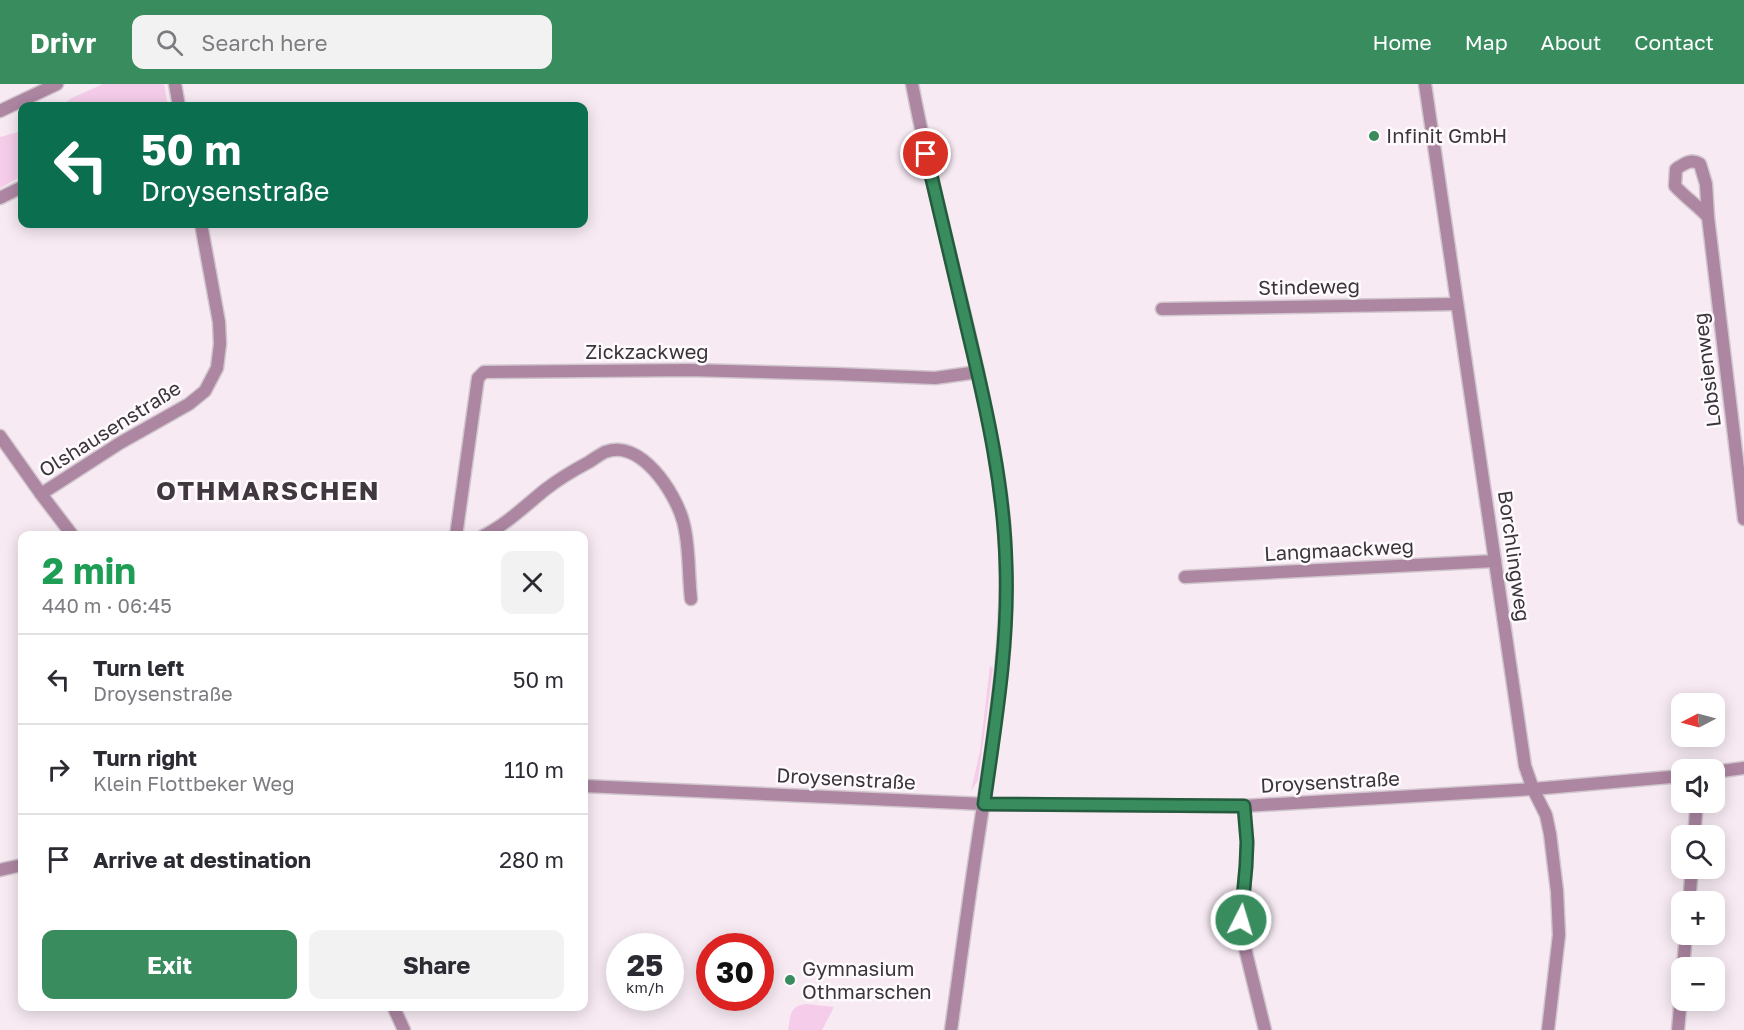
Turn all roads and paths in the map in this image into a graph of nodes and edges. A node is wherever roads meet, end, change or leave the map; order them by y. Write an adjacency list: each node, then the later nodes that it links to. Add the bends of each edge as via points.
1 (57, 84): 6 (street)
2 (175, 84): 7 (street)
3 (912, 84): 15 (street)
4 (1425, 84): 13 (street, Borchlingweg)
5 (18, 102): 8 (street)
6 (19, 102)
7 (177, 102)
8 (0, 111)
9 (18, 189): 10 (street)
10 (0, 198)
11 (1708, 217): 18 (street, Lobsienweg)
12 (202, 228): 17 (street, Olshausenstraße, via 220,344 217,368 205,391)
13 (1457, 304): 14 (street, Stindeweg); 22 (street, Borchlingweg)
14 (1161, 309)
15 (978, 372): 20 (street, Zickzackweg, via 935,378 689,370 484,372 478,378); 30 (street, via 995,453 1006,565 999,701)
16 (0, 436): 17 (street)
17 (42, 494): 19 (street)
18 (1744, 519)
19 (70, 531)
20 (457, 531)
21 (492, 531): 24 (street, via 577,468 605,452 627,451 651,467 674,499 687,541)
22 (1495, 561): 23 (street, Langmaackweg); 29 (street, Borchlingweg, via 1525,766)
23 (1185, 577)
24 (691, 599)
25 (1744, 768): 26 (street)
26 (1725, 771)
27 (1671, 777): 29 (street, Droysenstraße)
28 (588, 786): 30 (street, Droysenstraße)
29 (1533, 789): 31 (street, Droysenstraße); 39 (street, Borchlingweg, via 1546,815 1557,891 1559,935)
30 (984, 804): 31 (street, Droysenstraße); 37 (street)
31 (1244, 806): 38 (street, via 1247,842 1241,920)
32 (18, 866): 33 (street)
33 (0, 870)
34 (395, 1011): 36 (street)
35 (1680, 1011): 40 (street)
36 (404, 1030)
37 (951, 1030)
38 (1265, 1030)
39 (1548, 1030)
40 (1678, 1030)

